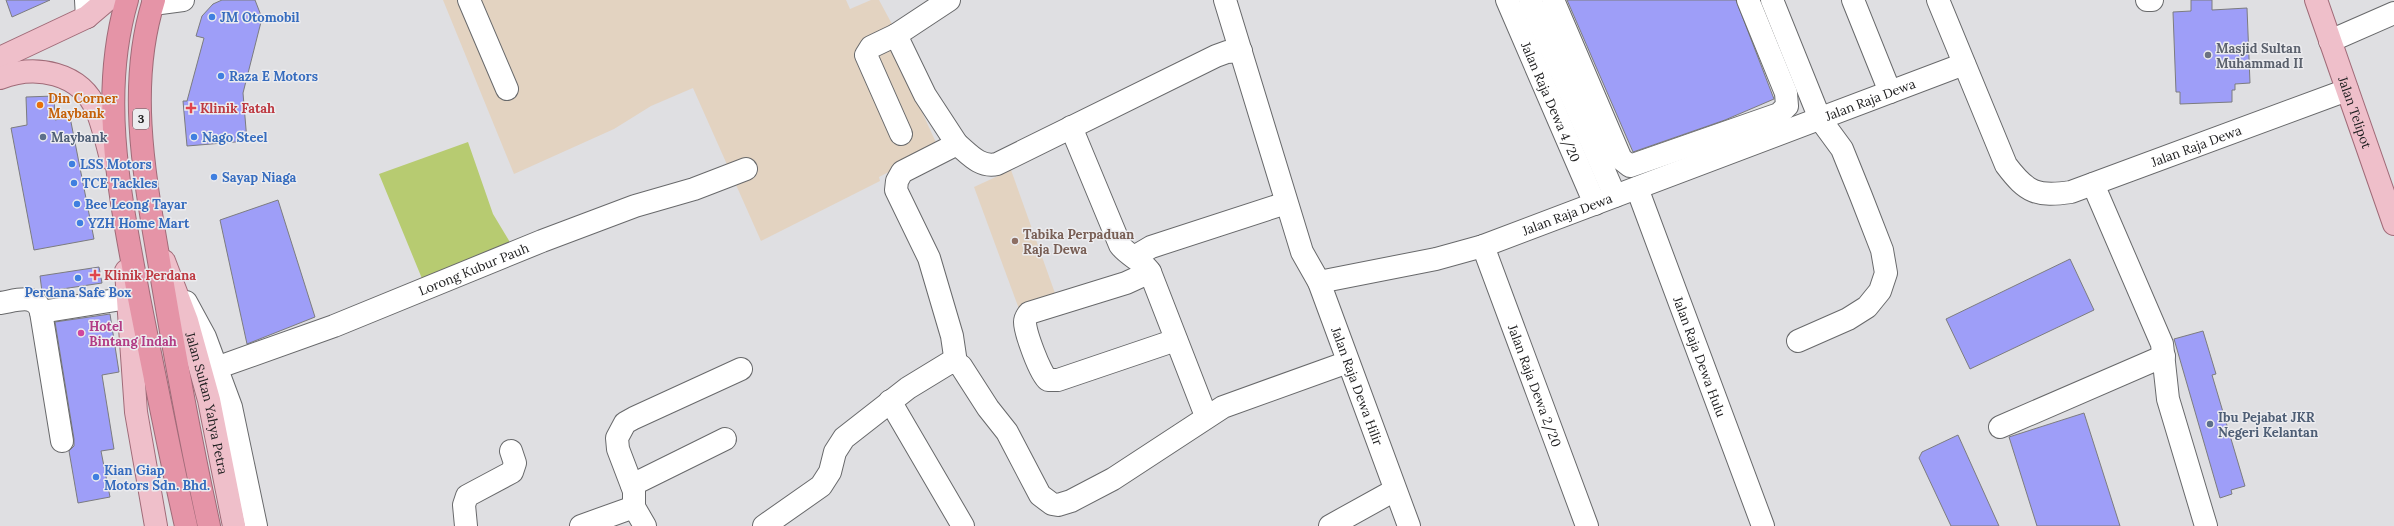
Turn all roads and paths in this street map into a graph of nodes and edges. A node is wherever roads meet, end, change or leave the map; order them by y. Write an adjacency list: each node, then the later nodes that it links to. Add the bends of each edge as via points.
1 (107, 0): 18 (main road)
2 (127, 0): 34 (highway, 3, via 114,66)
3 (183, 0): 16 (street)
4 (469, 0): 26 (street)
5 (1226, 0): 22 (street, Jalan Raja Dewa Hilir)
6 (1530, 0): 38 (street, Jalan Raja Dewa 4/20)
7 (1553, 0): 8 (street, via 1622,158 1630,166 1779,114 1787,106 1786,93)
8 (1748, 0)
9 (1772, 0): 29 (street)
10 (1852, 0): 28 (street)
11 (1938, 0): 24 (street)
12 (2147, 0): 13 (street)
13 (2152, 0)
14 (2316, 0): 21 (main road, Jalan Telipot)
15 (1509, 1): 38 (street, Jalan Raja Dewa 4/20)
16 (153, 2): 42 (highway, Jalan Sultan Yahya Petra / 3, via 143,53 140,101 146,188)
17 (941, 2): 20 (street)
18 (86, 8): 23 (main road)
19 (2394, 13): 21 (street)
20 (896, 34): 31 (street, via 871,47 866,54); 32 (street, via 925,95)
21 (2330, 41): 27 (main road, Jalan Telipot)
22 (1241, 51): 30 (street, via 1216,56); 39 (street, Jalan Raja Dewa Hilir)
23 (0, 58)
24 (1964, 64): 28 (street, Jalan Raja Dewa); 35 (street, Jalan Raja Dewa, via 2006,165 2020,184 2036,193 2054,195)
25 (0, 78): 34 (main road, via 31,70 70,79 97,110)
26 (507, 89)
27 (2347, 90): 35 (street, Jalan Raja Dewa); 37 (main road, Jalan Telipot)
28 (1890, 92): 29 (street, Jalan Raja Dewa)
29 (1820, 119): 36 (street, Jalan Raja Dewa); 51 (street, via 1842,149 1882,250 1886,273 1880,291 1867,307 1848,319)
30 (1071, 127): 32 (street, via 989,166 982,164); 44 (street, via 1116,237 1126,252)
31 (901, 134)
32 (957, 144): 53 (street, via 902,172 896,190 929,258 952,336)
33 (739, 172): 55 (street, Lorong Kubur Pauh, via 694,189 635,206 549,238 334,326)
34 (117, 181): 40 (highway, 3)
35 (2093, 184): 52 (street, via 2162,344)
36 (1637, 188): 38 (street, Jalan Raja Dewa); 79 (street, Jalan Raja Dewa Hulu)
37 (2388, 188): 41 (main road, Jalan Telipot)
38 (1605, 200): 43 (street, Jalan Raja Dewa)
39 (1286, 203): 44 (street, via 1151,247); 46 (street, Jalan Raja Dewa Hilir, via 1302,252)
40 (122, 204): 47 (main road, 3); 67 (highway, via 162,417)
41 (2394, 224)
42 (155, 238): 45 (main road, Jalan Sultan Yahya Petra / 3); 68 (highway, via 185,415)
43 (1483, 246): 46 (street, Jalan Raja Dewa, via 1436,259); 78 (street, Jalan Raja Dewa 2/20)
44 (1142, 264): 50 (street); 50 (street, via 1126,283 1029,313 1026,317 1026,327 1041,372 1048,380 1058,380)
45 (168, 270): 55 (street, via 202,330); 69 (main road, Jalan Sultan Yahya Petra / 3, via 187,321 209,400)
46 (1319, 282): 54 (street, Jalan Raja Dewa Hilir)
47 (128, 298): 49 (street); 66 (main road, 3, via 136,412)
48 (0, 303): 49 (street, via 32,299)
49 (41, 312): 61 (street)
50 (1176, 340): 58 (street)
51 (1798, 341)
52 (2164, 356): 59 (street); 80 (street, via 2168,399)
53 (956, 362): 57 (street, via 943,365); 58 (street, via 966,372 988,408 1007,432 1035,486 1046,501 1052,504 1064,504 1113,479)
54 (1348, 362): 58 (street, via 1241,400); 64 (street, Jalan Raja Dewa Hilir)
55 (216, 368): 70 (street, via 233,413)
56 (741, 369): 63 (street, via 625,423 617,438 618,449)
57 (890, 401): 74 (street, via 838,444 830,472 821,486); 75 (street)
58 (1206, 416)
59 (2000, 427)
60 (725, 439): 63 (street)
61 (62, 441)
62 (511, 451): 71 (street, via 515,463 512,472 468,496 464,505)
63 (632, 485): 65 (street)
64 (1395, 490): 76 (street); 77 (street, Jalan Raja Dewa Hilir)
65 (634, 507): 72 (street); 73 (street)
66 (156, 526)
67 (186, 526)
68 (209, 526)
69 (234, 526)
70 (256, 526)
71 (466, 526)
72 (582, 526)
73 (645, 526)
74 (764, 526)
75 (963, 526)
76 (1330, 526)
77 (1409, 526)
78 (1587, 526)
79 (1763, 526)
80 (2206, 526)

